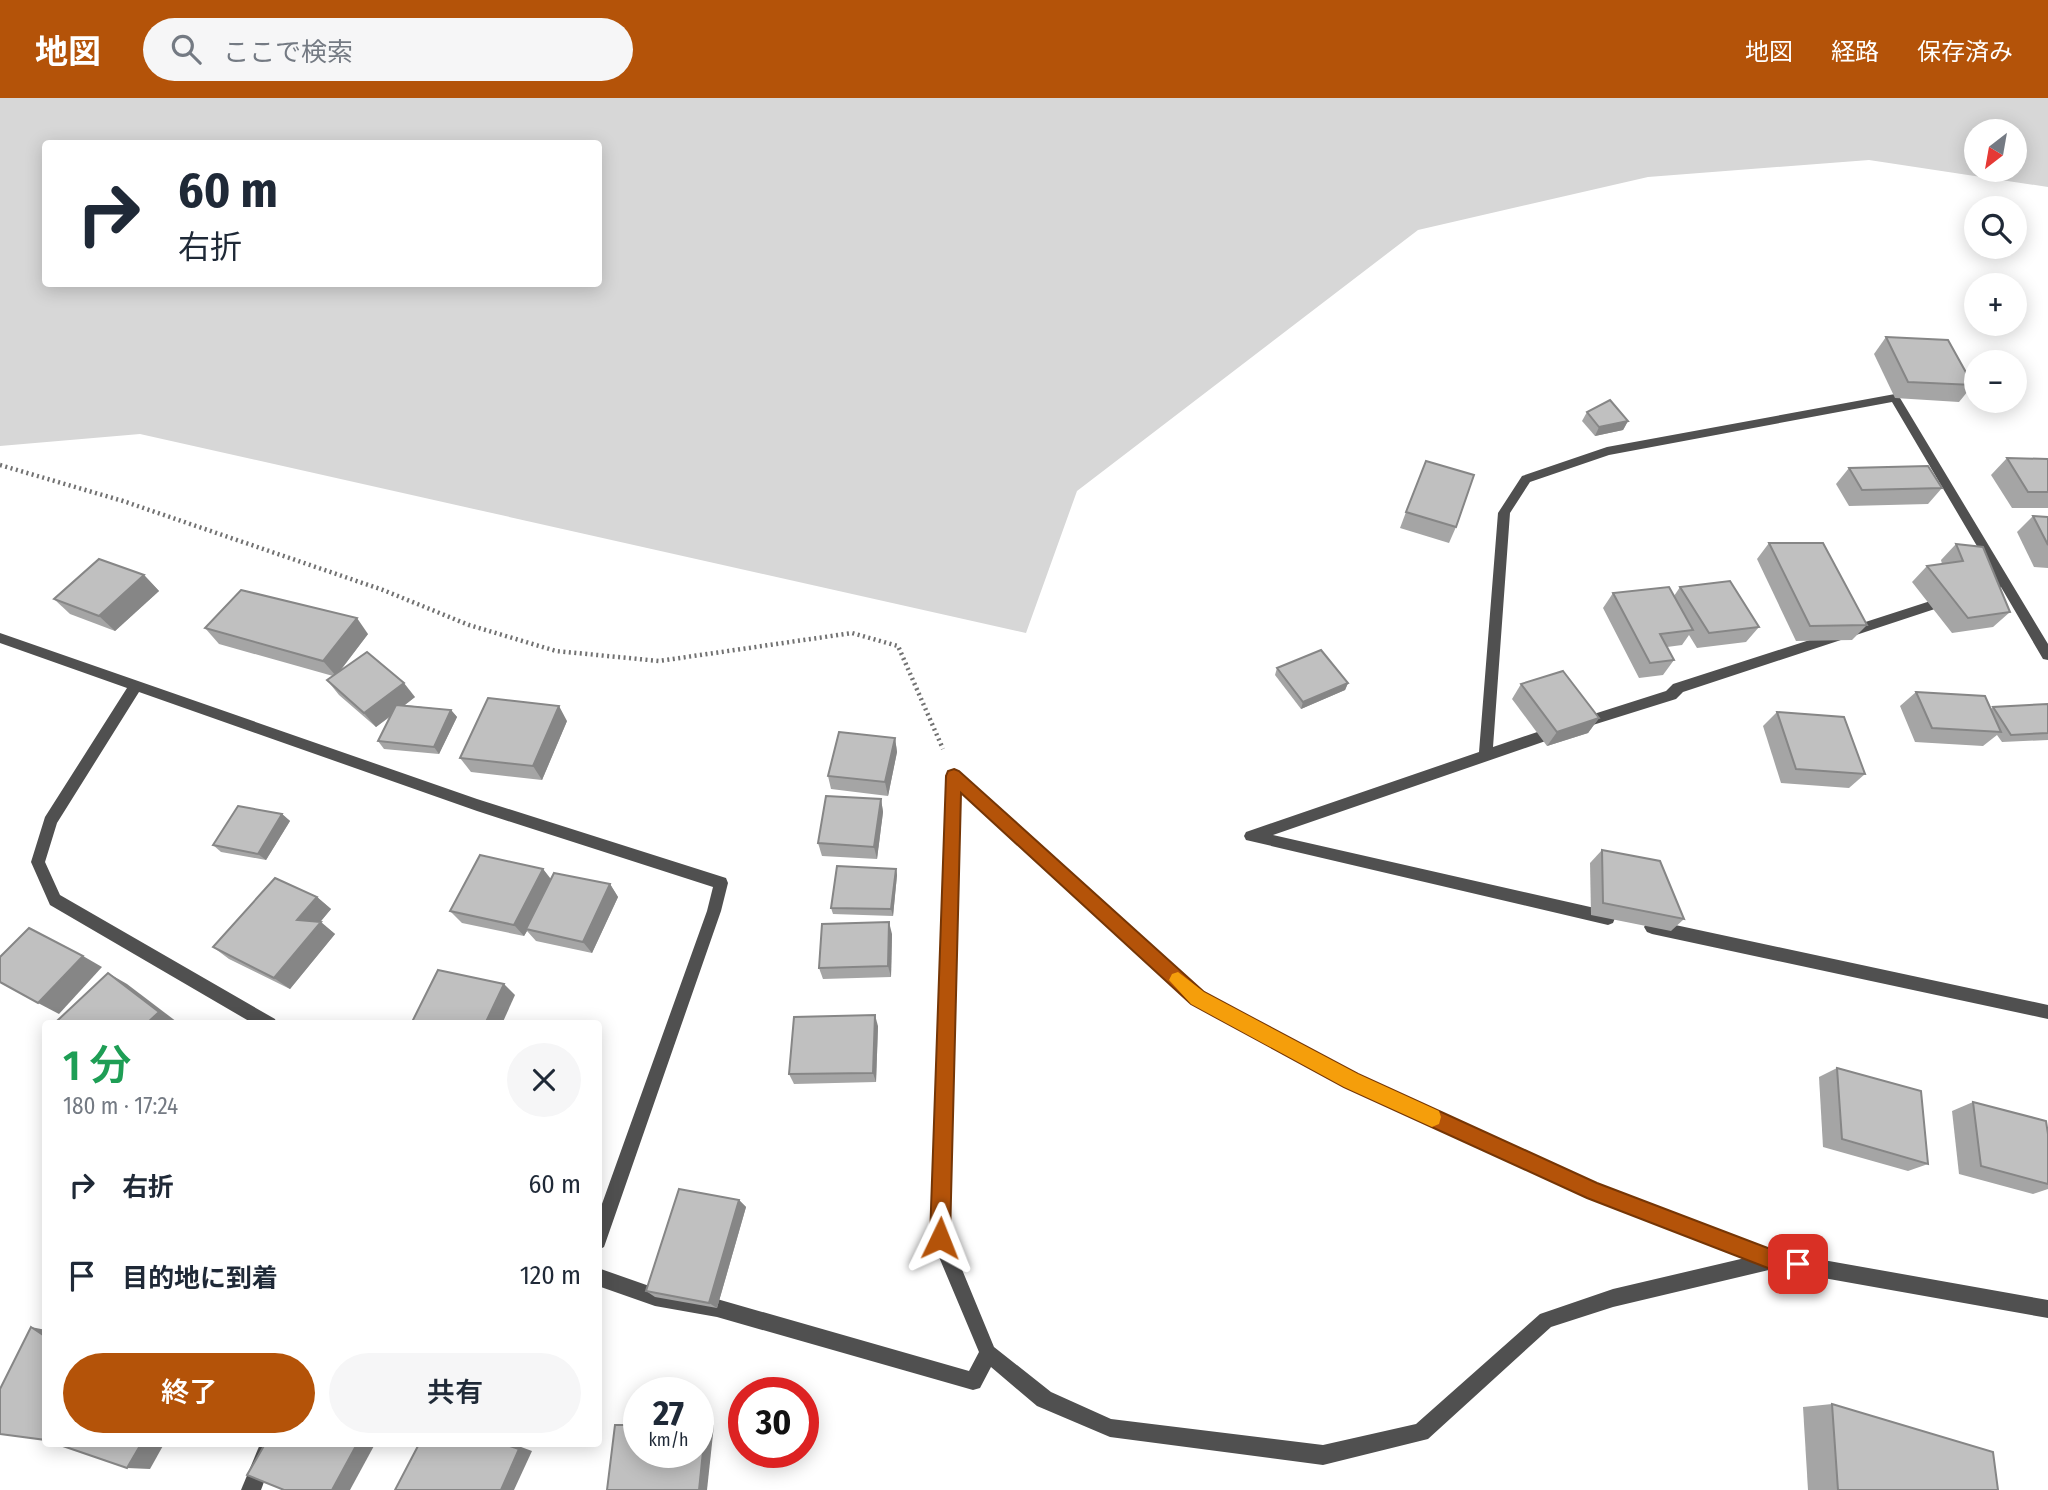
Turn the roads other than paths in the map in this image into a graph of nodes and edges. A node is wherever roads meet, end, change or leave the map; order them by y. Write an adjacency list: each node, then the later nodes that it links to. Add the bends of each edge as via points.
1 (2004, 582): 3 (street); 5 (street); 5 (street, via 1895,398 1607,451 1526,479 1504,513)
2 (0, 638): 4 (street)
3 (2048, 655)
4 (136, 685): 7 (street, via 50,821 38,862 55,900); 8 (street, via 477,805 721,883)
5 (1486, 754): 6 (street, via 1251,836)
6 (2048, 1012)
7 (262, 1020)
8 (602, 1230)
9 (1773, 1260): 11 (street); 12 (street, via 1613,1298 1546,1320 1421,1432 1323,1455 1110,1428 1044,1399); 12 (street, via 1593,1191 1363,1086 1198,998 954,776 940,1238)
10 (602, 1278): 12 (street, via 656,1297 717,1308 973,1381)
11 (2048, 1309)
12 (988, 1353)
13 (268, 1447): 14 (street)
14 (251, 1490)

